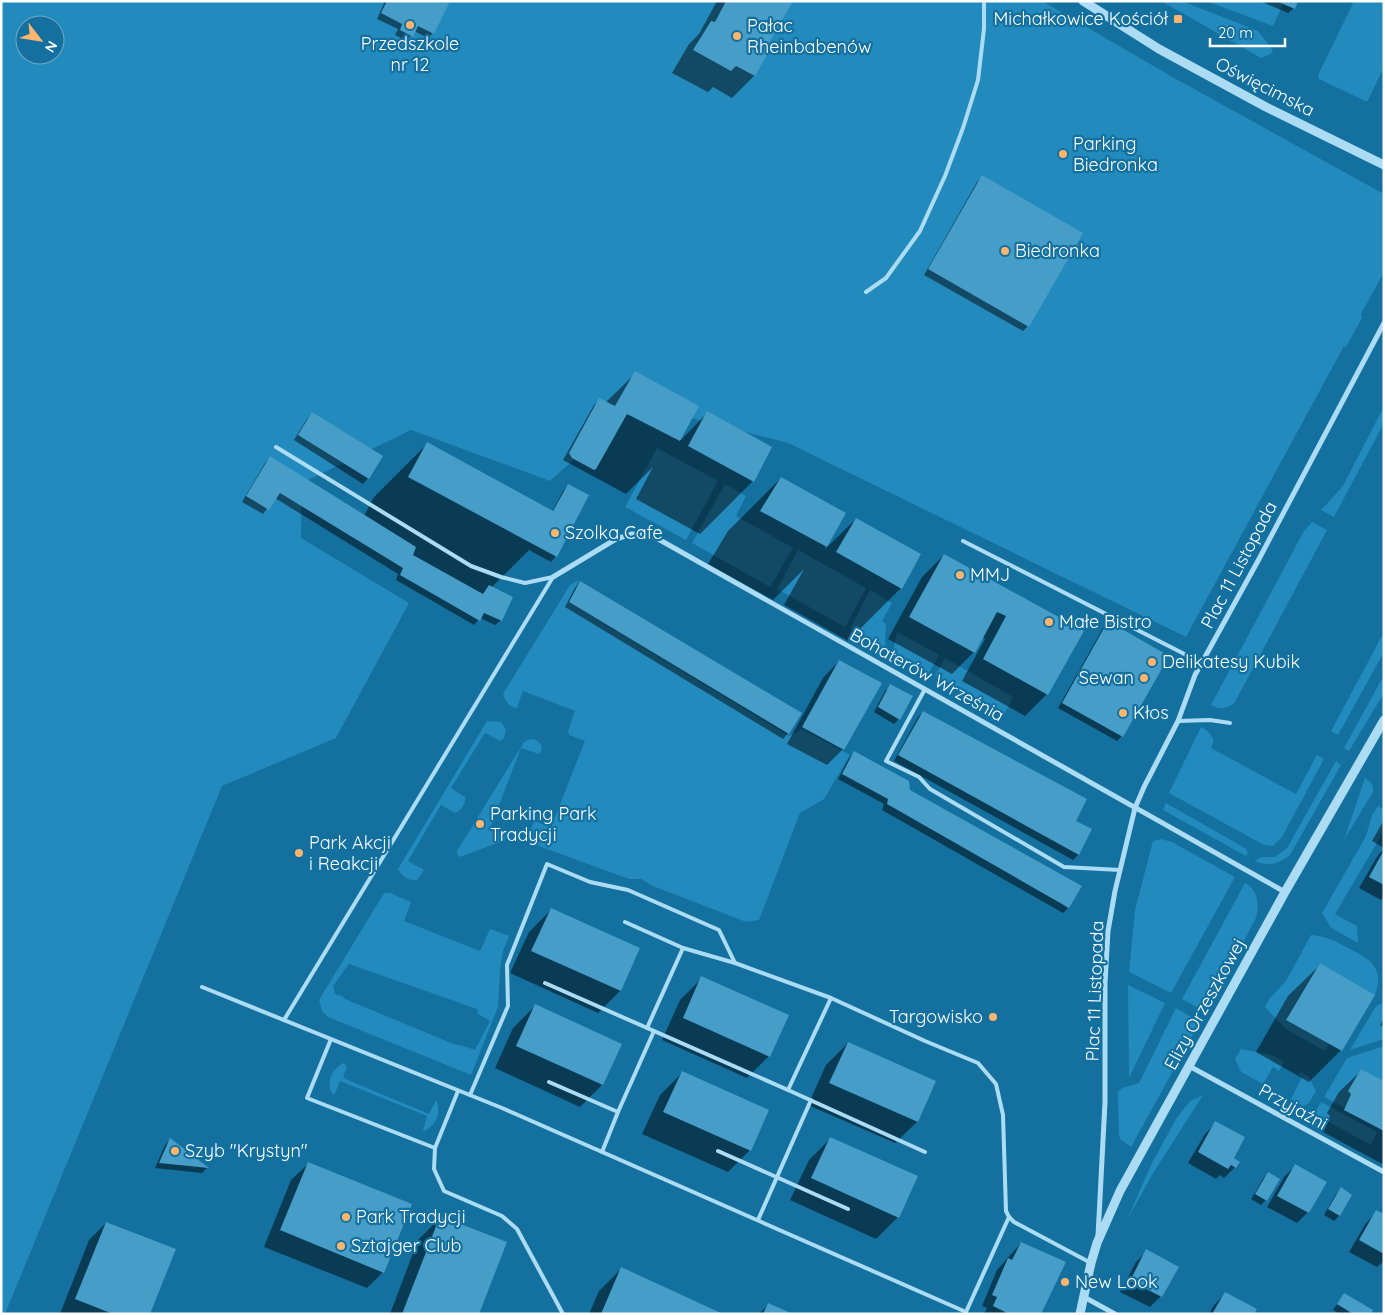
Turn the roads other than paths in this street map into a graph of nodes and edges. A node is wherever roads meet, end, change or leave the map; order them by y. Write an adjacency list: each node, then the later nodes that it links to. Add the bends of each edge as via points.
1 (984, 1): 4 (lane, via 978,80 945,176 920,231 886,278)
2 (1083, 1): 3 (street, Oświęcimska, via 1159,49)
3 (1384, 164)
4 (866, 292)
5 (1384, 323): 7 (street, Plac 11 Listopada)
6 (1384, 327): 7 (lane)
7 (1379, 332): 11 (street, Plac 11 Listopada)
8 (276, 447): 10 (lane, via 471,566 525,583)
9 (963, 541): 11 (lane)
10 (554, 577): 12 (street, Bohaterów Września, via 616,539 632,534 651,535); 25 (lane)
11 (1202, 663): 14 (street, Plac 11 Listopada)
12 (925, 689): 16 (street, Bohaterów Września); 17 (lane, via 886,761 919,777 930,789 1064,867)
13 (1384, 720): 18 (street, Elizy Orzeszkowej)
14 (1178, 721): 15 (lane); 16 (street, Plac 11 Listopada)
15 (1230, 723)
16 (1135, 808): 17 (street, Plac 11 Listopada); 18 (street, Bohaterów Września)
17 (1120, 870): 45 (street, Plac 11 Listopada, via 1108,931 1105,1102)
18 (1285, 892): 29 (street, Elizy Orzeszkowej)
19 (625, 922): 20 (lane)
20 (683, 948): 21 (lane); 26 (lane)
21 (735, 962): 24 (lane); 33 (lane, via 719,930 628,890 590,882 547,864 507,965 508,1006)
22 (544, 983): 26 (lane)
23 (202, 987): 25 (lane)
24 (831, 998): 31 (lane); 43 (lane, via 978,1063 996,1084 1004,1115 1006,1210)
25 (284, 1020): 28 (lane)
26 (647, 1028): 27 (lane)
27 (654, 1032): 31 (lane); 35 (lane)
28 (331, 1039): 32 (lane); 36 (lane, via 307,1098)
29 (1189, 1066): 40 (street, Przyjaźni); 45 (street, Elizy Orzeszkowej, via 1120,1191)
30 (549, 1082): 35 (lane)
31 (788, 1090): 34 (lane)
32 (458, 1091): 33 (lane); 36 (lane)
33 (470, 1096): 38 (lane)
34 (810, 1100): 39 (lane); 41 (lane)
35 (618, 1112): 38 (lane)
36 (434, 1148): 48 (lane, via 434,1169 444,1191 502,1216 517,1229)
37 (718, 1151): 41 (lane)
38 (602, 1152): 44 (lane)
39 (925, 1152)
40 (1384, 1172)
41 (777, 1177): 42 (lane); 44 (lane)
42 (848, 1209)
43 (1009, 1217): 44 (lane, via 966,1312); 46 (lane)
44 (758, 1220)
45 (1097, 1243): 46 (street, Elizy Orzeszkowej)
46 (1091, 1263): 47 (street, Elizy Orzeszkowej)
47 (1083, 1296): 49 (street, Elizy Orzeszkowej); 50 (street)
48 (563, 1314)
49 (1080, 1314)
50 (1115, 1314)

